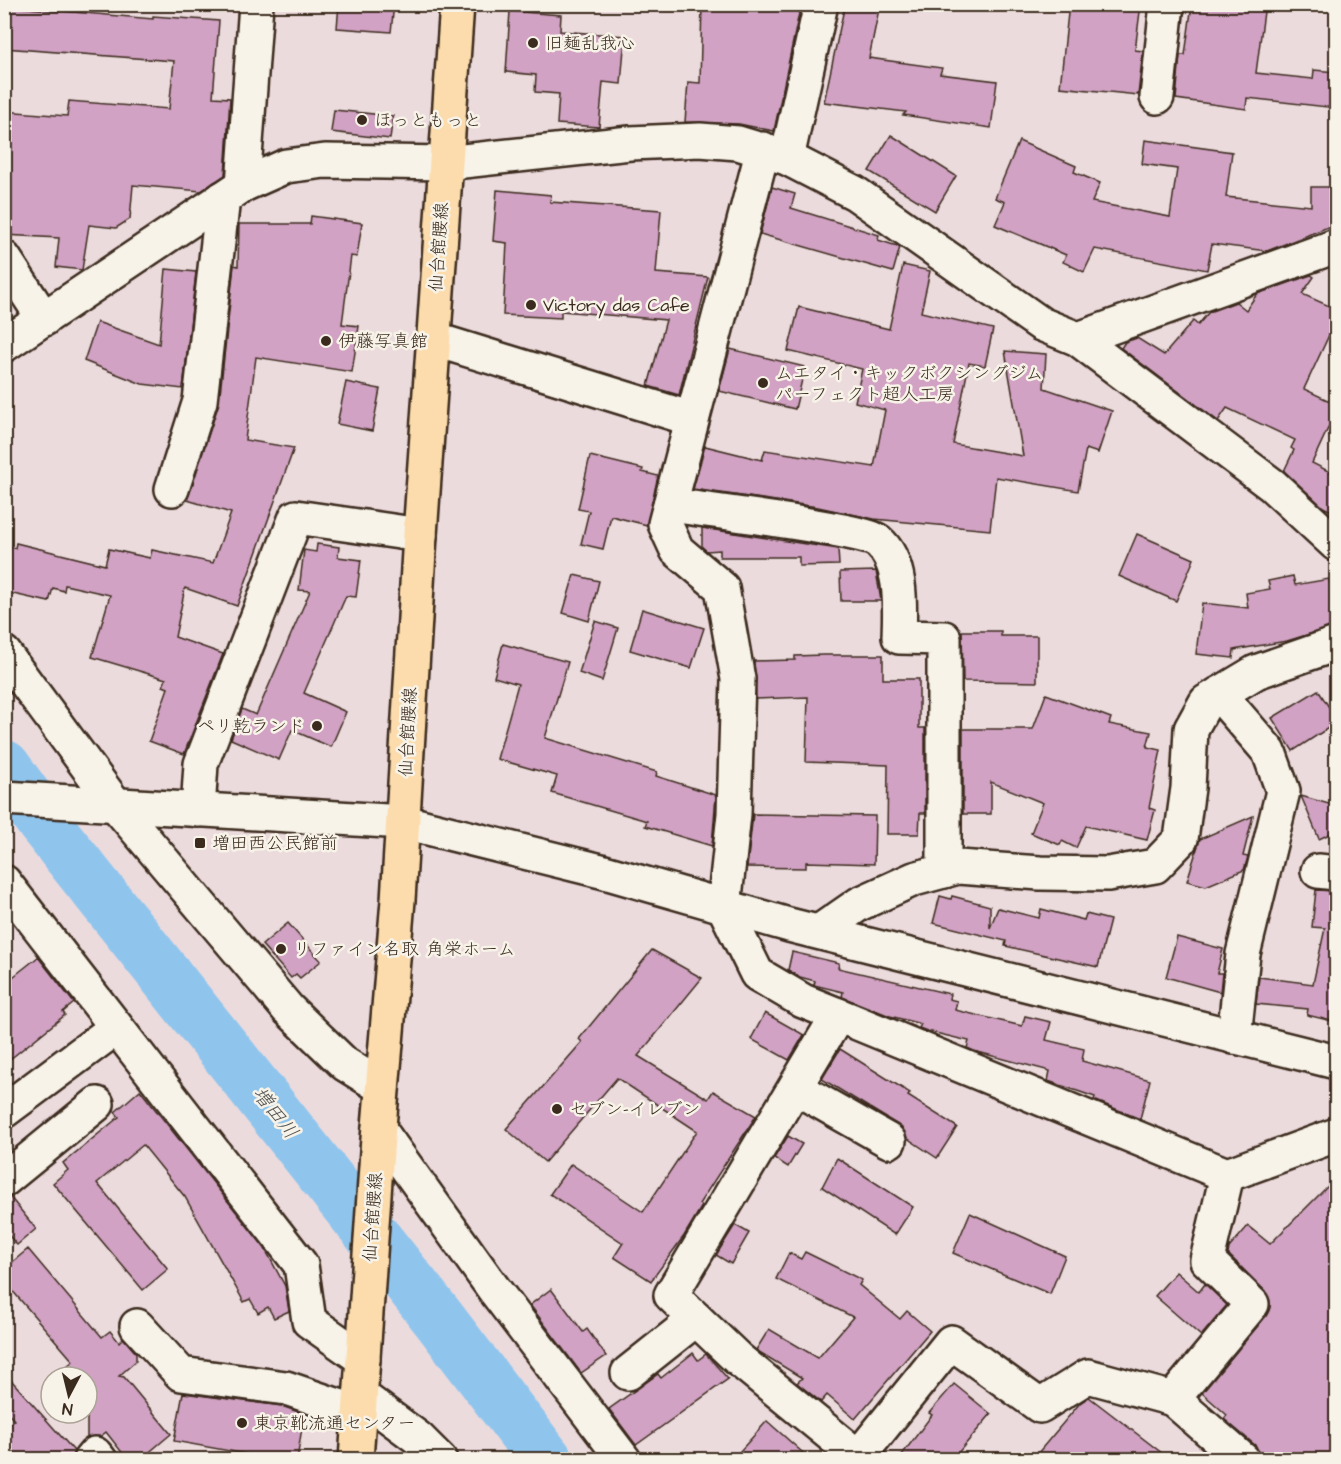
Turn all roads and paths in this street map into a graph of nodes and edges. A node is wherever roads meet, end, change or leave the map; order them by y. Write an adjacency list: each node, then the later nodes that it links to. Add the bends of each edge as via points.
1 (256, 4): 8 (street)
2 (457, 4): 7 (main road, 仙台館腰線)
3 (821, 4): 6 (street)
4 (1167, 4): 5 (street)
5 (1157, 97)
6 (775, 153): 7 (street, via 738,143 700,140 630,143); 13 (street, via 855,193 1041,324); 15 (street)
7 (445, 163): 8 (street, via 326,161 286,166); 12 (main road, 仙台館腰線)
8 (233, 192): 11 (street); 16 (street, via 200,401)
9 (1336, 246): 13 (street)
10 (4, 258): 11 (street)
11 (44, 319): 14 (street)
12 (433, 339): 15 (street); 18 (main road, 仙台館腰線)
13 (1078, 339): 19 (street, via 1272,485)
14 (4, 345)
15 (692, 419): 17 (street)
16 (172, 489)
17 (670, 505): 27 (street, via 877,539 895,562 899,637 944,638); 29 (street, via 665,524 677,550 722,588 738,679 734,814)
18 (420, 535): 25 (street, via 296,517 201,764); 26 (main road, 仙台館腰線)
19 (1336, 544)
20 (1336, 644): 22 (street, via 1256,672)
21 (4, 653): 24 (street)
22 (1219, 694): 27 (street, via 1206,702 1191,729 1181,839 1155,866 1108,874 958,867); 33 (street, via 1269,752 1283,791 1243,954)
23 (4, 798): 24 (street)
24 (107, 803): 25 (street); 35 (street, via 288,1010 345,1064)
25 (198, 810): 26 (street)
26 (404, 822): 29 (street, via 557,859); 35 (main road, 仙台館腰線)
27 (944, 871): 30 (street, via 914,879 859,904)
28 (4, 882): 46 (street, via 301,1265 309,1321)
29 (724, 907): 30 (street); 31 (street, via 757,974)
30 (820, 931): 33 (street)
31 (838, 1016): 36 (street); 42 (street)
32 (105, 1036): 38 (street)
33 (1233, 1037): 34 (street)
34 (1336, 1062)
35 (382, 1087): 40 (main road, 仙台館腰線)
36 (796, 1088): 41 (street); 44 (street, via 671,1295)
37 (97, 1104): 43 (street)
38 (4, 1111)
39 (1336, 1136): 42 (street)
40 (378, 1140): 46 (main road, 仙台館腰線); 55 (street)
41 (889, 1141)
42 (1227, 1175): 48 (street, via 1207,1260 1252,1304)
43 (4, 1180)
44 (696, 1319): 47 (street); 50 (street, via 737,1358)
45 (137, 1326): 49 (street, via 181,1374 286,1388)
46 (364, 1350): 49 (main road, 仙台館腰線)
47 (628, 1373)
48 (1173, 1399): 50 (street, via 1088,1376 1040,1406 951,1342); 56 (street)
49 (359, 1404): 53 (main road, 仙台館腰線); 54 (street, via 418,1438)
50 (861, 1458)
51 (90, 1460): 52 (street, via 95,1454)
52 (100, 1460)
53 (356, 1460)
54 (440, 1460)
55 (624, 1460)
56 (1242, 1460)

